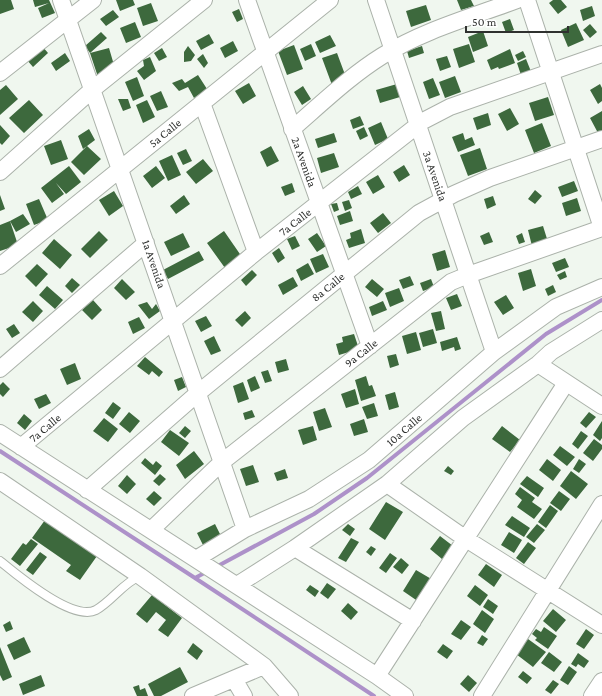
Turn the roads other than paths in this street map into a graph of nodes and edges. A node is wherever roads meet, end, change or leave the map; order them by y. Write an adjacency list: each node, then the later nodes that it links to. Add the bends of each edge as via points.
1 (61, 0): 9 (street, 1a Avenida)
2 (93, 0): 9 (street)
3 (204, 0): 15 (street)
4 (247, 0): 11 (street, 2a Avenida)
5 (330, 0): 11 (street, 5a Calle)
6 (376, 0): 10 (street, 3a Avenida)
7 (517, 0): 10 (street, via 418,36)
8 (527, 0): 13 (street)
9 (69, 20): 14 (street); 15 (street, 1a Avenida)
10 (392, 50): 17 (street, 3a Avenida); 18 (street, via 349,81)
11 (265, 52): 16 (street, 5a Calle); 18 (street, 2a Avenida)
12 (602, 54): 13 (street, 7a Calle)
13 (551, 71): 17 (street, 7a Calle, via 450,107); 20 (street)
14 (0, 73)
15 (93, 89): 21 (street, 1a Avenida); 22 (street)
16 (202, 104): 21 (street, 5a Calle); 27 (street)
17 (417, 125): 23 (street, 3a Avenida); 24 (street, 7a Calle)
18 (292, 129): 24 (street, 2a Avenida)
19 (602, 138): 20 (street, 8a Calle)
20 (577, 147): 23 (street, 8a Calle, via 490,178); 25 (street)
21 (120, 169): 26 (street, 1a Avenida); 28 (street, 5a Calle)
22 (0, 172)
23 (443, 200): 29 (street, 8a Calle, via 419,213); 30 (street, 3a Avenida)
24 (319, 203): 27 (street, 7a Calle); 29 (street, 2a Avenida)
25 (602, 228): 30 (street, 9a Calle)
26 (146, 244): 32 (street, 1a Avenida); 37 (street)
27 (256, 252): 32 (street, 7a Calle)
28 (0, 266)
29 (344, 274): 34 (street, 2a Avenida); 39 (street, 8a Calle)
30 (468, 275): 34 (street, 9a Calle, via 451,282); 35 (street, 3a Avenida)
31 (602, 287): 35 (street, 10a Calle, via 556,307)
32 (173, 320): 39 (street, 1a Avenida); 42 (street, 7a Calle)
33 (602, 320): 36 (street, via 551,352)
34 (370, 346): 43 (street, 9a Calle)
35 (494, 352): 48 (street, 10a Calle, via 369,460 310,499)
36 (538, 364): 38 (street); 45 (street, via 463,418)
37 (0, 368)
38 (566, 383): 40 (street); 50 (street)
39 (198, 393): 43 (street, 1a Avenida); 46 (street, 8a Calle)
40 (602, 406)
41 (0, 433): 42 (street)
42 (21, 447): 46 (street)
43 (222, 462): 48 (street, 1a Avenida); 49 (street, 9a Calle)
44 (0, 481): 54 (street)
45 (387, 484): 50 (street); 51 (street)
46 (87, 490): 49 (street)
47 (602, 504): 56 (street)
48 (245, 529): 53 (street, 10a Calle)
49 (151, 530): 53 (street)
50 (466, 539): 56 (street); 57 (street)
51 (295, 548): 55 (street); 57 (street)
52 (0, 561): 54 (lane, via 33,588 62,605 78,610 94,611)
53 (201, 562): 55 (street)
54 (140, 576): 59 (street)
55 (237, 585): 60 (street)
56 (547, 591): 58 (street); 67 (street)
57 (413, 621): 60 (street)
58 (602, 625)
59 (264, 666): 61 (street); 65 (street)
60 (377, 676): 66 (street)
61 (234, 679): 63 (street); 64 (street)
62 (602, 680): 68 (street)
63 (193, 696)
64 (244, 696)
65 (290, 696)
66 (405, 696)
67 (482, 696)
68 (592, 696)

